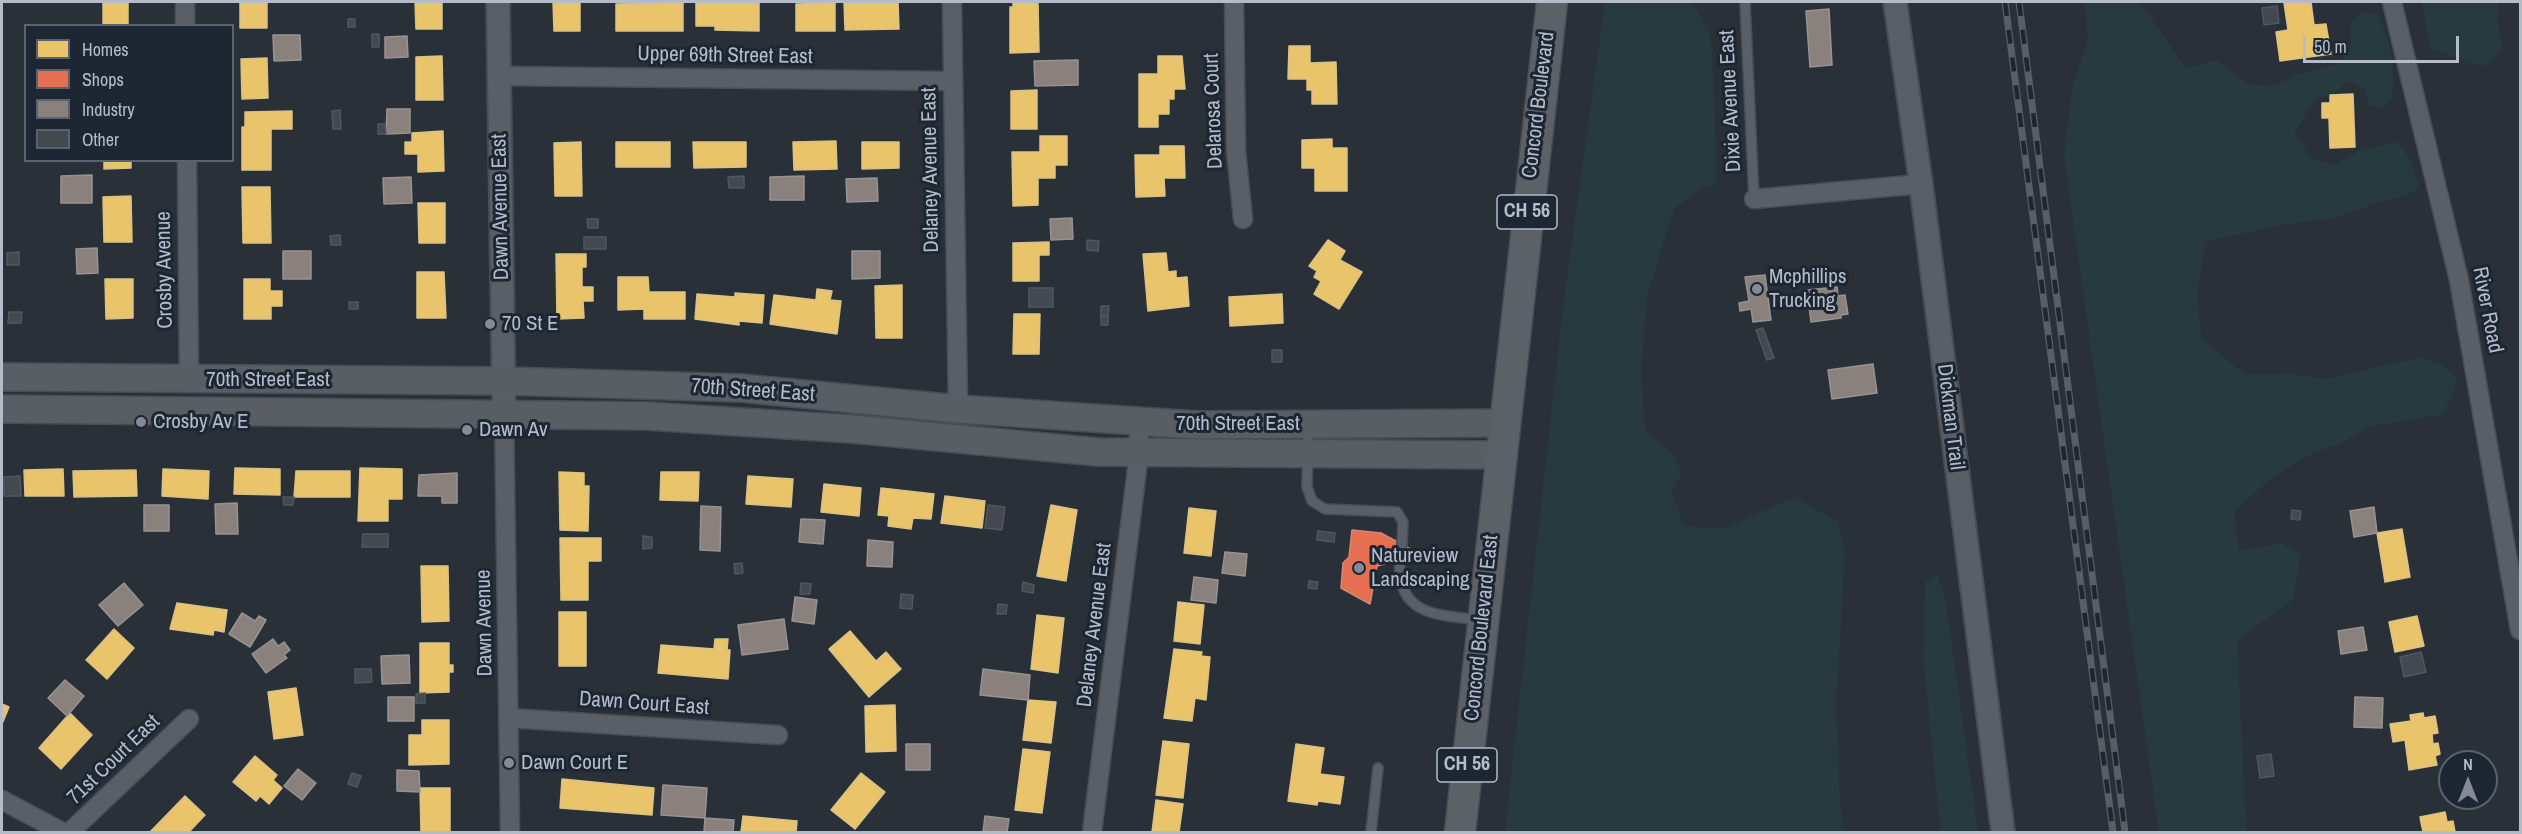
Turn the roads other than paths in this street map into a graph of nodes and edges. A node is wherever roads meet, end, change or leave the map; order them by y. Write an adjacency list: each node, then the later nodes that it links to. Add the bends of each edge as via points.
1 (185, 2): 9 (street)
2 (498, 2): 10 (street, Dawn Avenue East)
3 (952, 2): 11 (street, Delaney Avenue East)
4 (1234, 2): 15 (street, Delarosa Court, via 1236,151)
5 (1552, 2): 23 (main road, Concord Boulevard / CH 56)
6 (1745, 2): 14 (lane, Dixie Avenue East)
7 (1895, 2): 13 (street, Dickman Trail)
8 (2392, 2): 31 (street, River Road, via 2459,280)
9 (185, 24)
10 (499, 76): 11 (street, Upper 69th Street East); 18 (street, Dawn Avenue East)
11 (952, 81): 20 (street, Delaney Avenue East)
12 (187, 162): 17 (street, Crosby Avenue)
13 (1922, 184): 14 (street); 43 (street, Dickman Trail)
14 (1754, 199)
15 (1244, 219)
16 (2, 377): 17 (main road, 70th Street East)
17 (189, 379): 18 (main road, 70th Street East)
18 (504, 381): 20 (main road, 70th Street East, via 741,388); 21 (street, Dawn Avenue East)
19 (2, 409): 21 (main road, 70th Street East)
20 (958, 409): 22 (main road, 70th Street East)
21 (504, 413): 25 (main road, 70th Street East, via 762,422); 32 (street, Dawn Avenue)
22 (1139, 423): 24 (main road, 70th Street East); 25 (street, Delaney Avenue East)
23 (1504, 423): 24 (main road, 70th Street East); 27 (main road, Concord Boulevard East / CH 56)
24 (1308, 424): 26 (lane)
25 (1139, 453): 26 (main road, 70th Street East); 40 (street, Delaney Avenue East)
26 (1308, 454): 27 (main road, 70th Street East); 28 (lane, via 1307,487 1312,501 1325,509 1397,512 1403,522)
27 (1501, 455): 30 (main road, Concord Boulevard East / CH 56)
28 (1402, 544)
29 (1400, 560): 30 (lane, via 1398,577 1403,595 1414,606)
30 (1483, 621): 42 (main road, Concord Boulevard East / CH 56)
31 (2520, 630)
32 (508, 718): 34 (street, Dawn Court East); 39 (street, Dawn Avenue)
33 (189, 719): 38 (street, 71st Court East)
34 (778, 735)
35 (1378, 768): 41 (lane)
36 (2, 800): 37 (street)
37 (62, 832)
38 (70, 832)
39 (510, 832)
40 (1092, 832)
41 (1371, 832)
42 (1460, 832)
43 (2002, 832)

